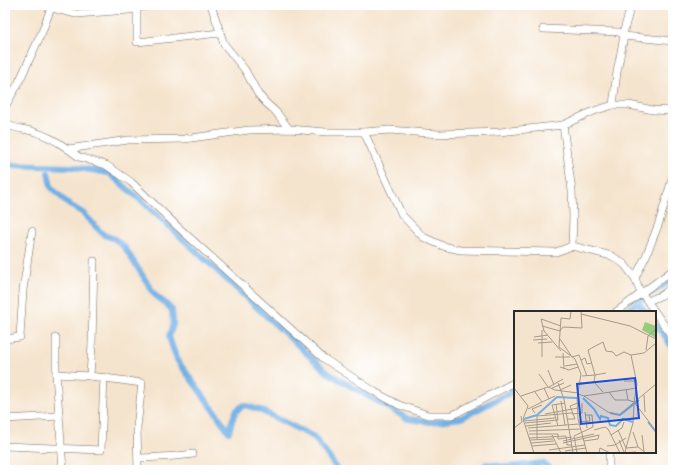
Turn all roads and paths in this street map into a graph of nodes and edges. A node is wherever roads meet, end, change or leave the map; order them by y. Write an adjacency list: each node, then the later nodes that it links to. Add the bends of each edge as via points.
1 (150, 5): 5 (street)
2 (211, 5): 7 (street)
3 (631, 5): 8 (street)
4 (52, 7): 5 (street, via 76,14); 11 (street)
5 (137, 8): 7 (street, via 137,42)
6 (543, 29): 8 (street, via 619,32)
7 (220, 33): 15 (street, via 224,44 245,70 258,94)
8 (623, 35): 9 (street); 10 (street)
9 (673, 41)
10 (613, 105): 12 (street); 14 (street)
11 (5, 108)
12 (673, 111)
13 (5, 124): 17 (street, via 54,139)
14 (562, 125): 16 (street, via 500,132); 20 (street, via 572,191)
15 (289, 130): 16 (street); 17 (street, via 249,130 184,139 128,140)
16 (364, 132): 20 (street, via 402,215 423,237 460,250 556,252)
17 (68, 149): 36 (street, via 79,157 106,164 132,182 323,358 399,405 428,415 453,415)
18 (673, 176): 23 (street, via 659,223)
19 (32, 231): 32 (street, via 23,290 20,337)
20 (572, 246): 23 (street, via 612,256 624,264)
21 (94, 261): 34 (street)
22 (673, 270): 25 (street)
23 (635, 278): 25 (street)
24 (673, 286): 26 (street, via 662,295)
25 (642, 293): 26 (street); 27 (street)
26 (648, 301): 28 (street)
27 (617, 311)
28 (655, 311)
29 (656, 313): 31 (street)
30 (56, 338): 33 (street)
31 (673, 338)
32 (5, 339)
33 (56, 374): 34 (street); 37 (street)
34 (90, 376): 35 (street)
35 (104, 377): 40 (street, via 101,450); 43 (street, via 142,382 137,427)
36 (514, 383)
37 (59, 416): 38 (street); 40 (street)
38 (5, 419)
39 (5, 446): 40 (street)
40 (62, 448): 44 (street)
41 (609, 453): 46 (street)
42 (193, 454): 43 (street)
43 (138, 458): 45 (street)
44 (63, 470)
45 (138, 470)
46 (609, 470)

